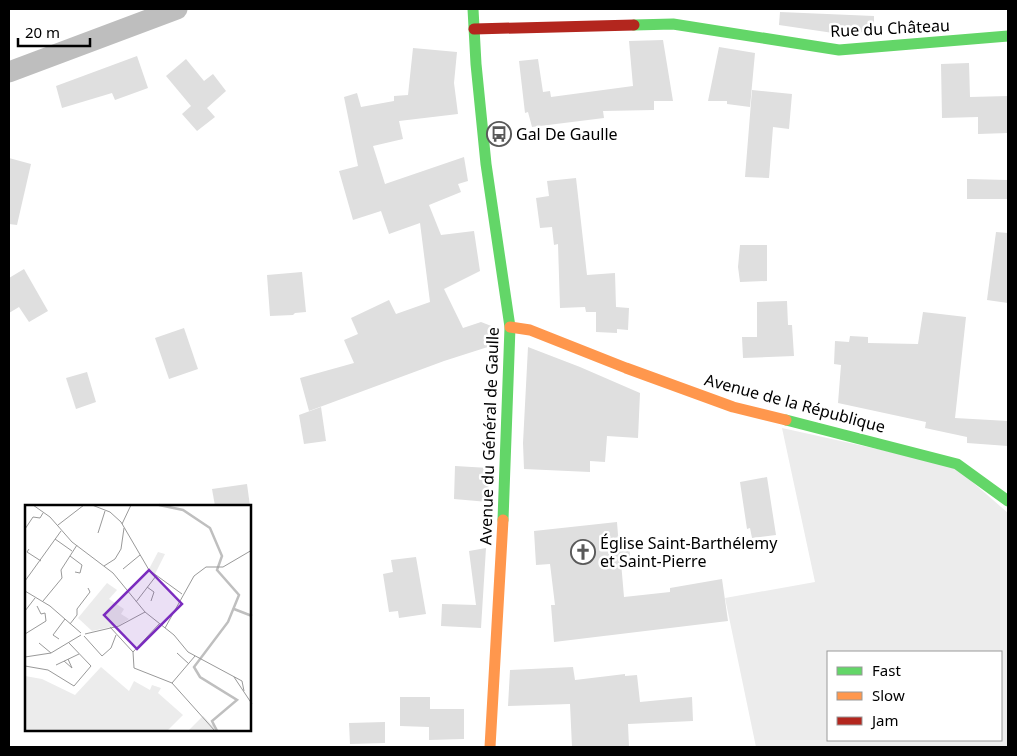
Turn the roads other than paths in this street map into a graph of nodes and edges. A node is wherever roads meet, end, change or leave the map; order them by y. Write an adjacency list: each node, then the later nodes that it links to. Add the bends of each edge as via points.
1 (177, 9): 5 (street)
2 (473, 9): 3 (street, Avenue du Général de Gaulle)
3 (474, 29): 4 (street, Rue du Château, via 673,24 838,50); 6 (street, Avenue du Général de Gaulle, via 486,164)
4 (1008, 36)
5 (9, 72)
6 (510, 327): 7 (street, Avenue de la République, via 530,330 733,407 958,464); 8 (street, Avenue du Général de Gaulle)
7 (1008, 501)
8 (490, 747)

